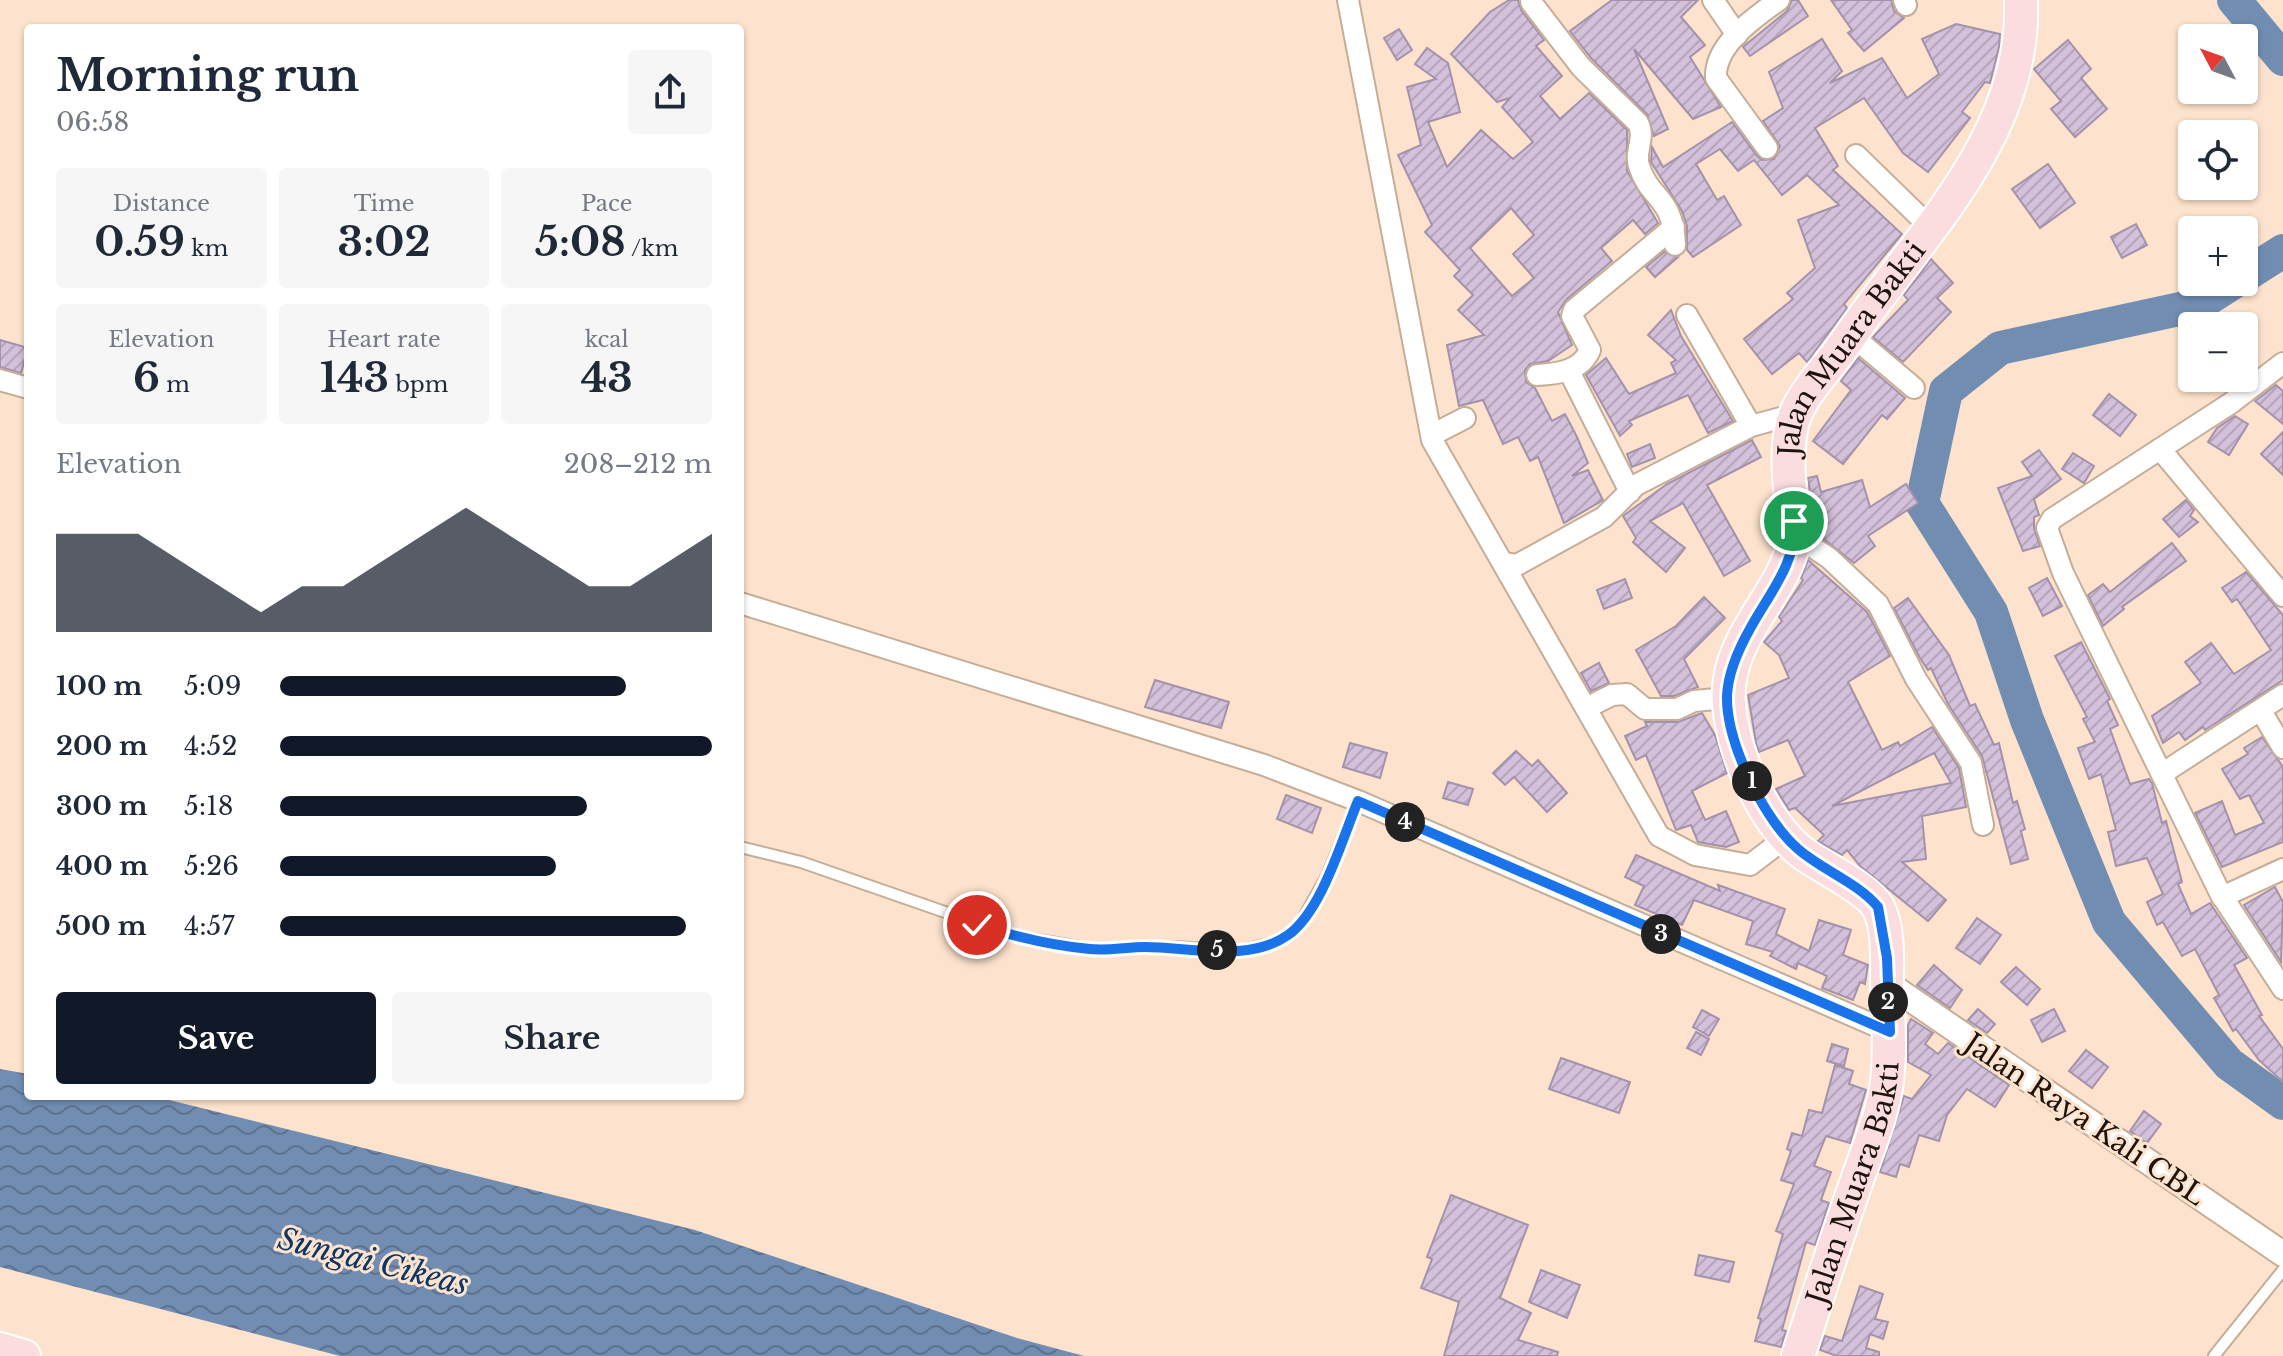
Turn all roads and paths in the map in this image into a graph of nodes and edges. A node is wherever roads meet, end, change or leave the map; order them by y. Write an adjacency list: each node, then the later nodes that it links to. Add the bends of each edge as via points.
1 (1348, 0): 21 (street)
2 (1713, 0): 6 (street)
3 (1779, 0): 6 (street)
4 (2021, 0): 9 (main road, Jalan Muara Bakti, via 2016,52 1997,116)
5 (1531, 2): 13 (street, via 1581,67 1638,123 1643,134 1636,158 1667,206 1674,236 1574,310 1572,316 1590,350)
6 (1737, 35): 7 (street, via 1716,66 1716,78)
7 (1767, 148)
8 (1856, 155): 9 (street)
9 (1932, 229): 11 (main road, Jalan Muara Bakti)
10 (1687, 315): 20 (street)
11 (1850, 334): 17 (street); 18 (main road, Jalan Muara Bakti)
12 (2283, 363): 22 (street)
13 (1569, 371): 14 (street); 23 (street)
14 (1537, 375)
15 (0, 380): 16 (street)
16 (24, 387)
17 (1914, 388)
18 (1795, 414): 20 (street); 24 (main road, Jalan Muara Bakti, via 1790,490)
19 (1465, 418): 21 (street)
20 (1751, 426): 23 (street)
21 (1432, 435): 25 (street)
22 (2160, 449): 26 (street); 33 (street, via 2052,519 2047,528 2063,573)
23 (1630, 492): 25 (street, via 1604,517 1517,565)
24 (1796, 536): 29 (main road, Jalan Muara Bakti, via 1780,578 1744,639); 35 (street, via 1829,558 1878,604 1916,679 1971,763)
25 (1503, 563): 30 (street)
26 (2283, 596)
27 (744, 604): 34 (street, via 1264,765)
28 (2283, 695): 31 (street)
29 (1727, 698): 30 (street, via 1694,701 1677,709 1645,709 1627,694 1612,695); 36 (main road, Jalan Muara Bakti, via 1740,753)
30 (1586, 708): 36 (street, via 1659,836 1674,846 1750,865)
31 (2261, 711): 32 (street); 33 (street)
32 (2283, 748)
33 (2163, 773): 39 (street)
34 (1358, 801): 37 (lane, via 1299,926 1277,942 1238,951 1090,949 1011,935 837,874); 42 (street)
35 (1983, 825)
36 (1782, 834): 40 (main road, Jalan Muara Bakti, via 1878,907)
37 (744, 848)
38 (2283, 869): 39 (street)
39 (2222, 897): 41 (street)
40 (1887, 971): 42 (main road, Jalan Muara Bakti); 43 (street, Jalan Raya Kali CBL)
41 (2282, 984)
42 (1890, 1032): 47 (main road, Jalan Muara Bakti, via 1886,1085)
43 (2283, 1254)
44 (2283, 1270): 48 (lane)
45 (0, 1349): 46 (main road)
46 (24, 1356)
47 (1798, 1356)
48 (2214, 1356)

